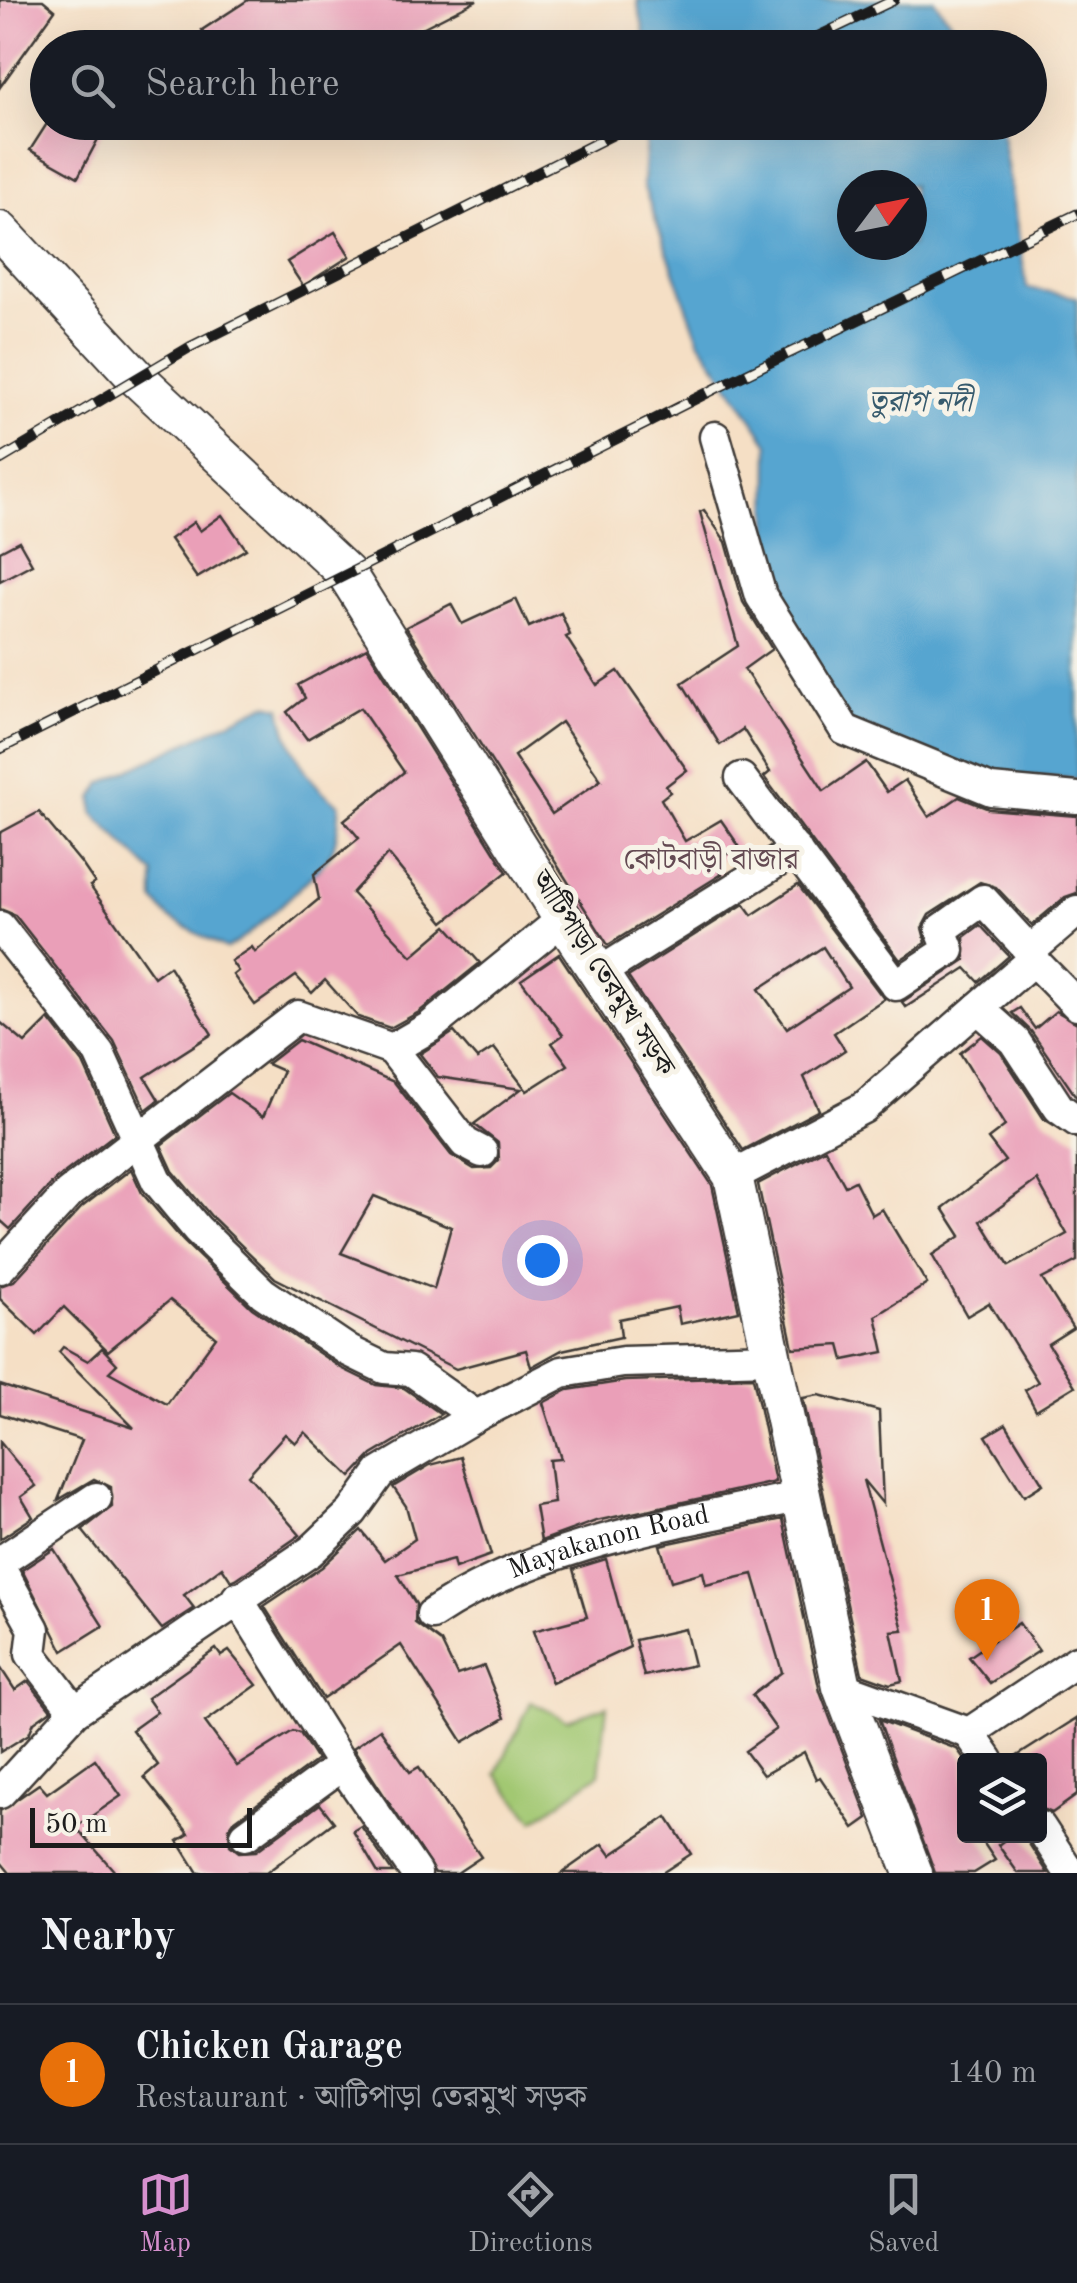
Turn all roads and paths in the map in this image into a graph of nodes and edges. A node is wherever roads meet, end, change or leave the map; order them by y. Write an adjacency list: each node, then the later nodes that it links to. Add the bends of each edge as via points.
1 (0, 231): 7 (main road, আটিপাড়া তেরমুখ সড়ক, via 136,376 346,572)
2 (715, 437): 4 (street, via 760,596 846,730 991,790)
3 (740, 778): 5 (street)
4 (1077, 798)
5 (796, 850): 9 (street, via 896,985 950,950 941,930 984,900); 10 (street)
6 (1077, 912): 9 (street)
7 (563, 919): 10 (main road, আটিপাড়া তেরমুখ সড়ক); 13 (street)
8 (6, 949): 15 (street, via 99,1053)
9 (1032, 956): 11 (street); 12 (street)
10 (602, 971): 17 (main road, আটিপাড়া তেরমুখ সড়ক)
11 (1077, 1005)
12 (978, 1008): 14 (street, via 1015,1041 1059,1108); 17 (street, via 863,1108)
13 (392, 1050): 15 (street, via 298,1016); 16 (street, via 465,1143)
14 (1077, 1121)
15 (137, 1142): 18 (street, via 69,1194); 20 (street, via 157,1181 197,1229 263,1292 349,1351 384,1368 411,1370)
16 (482, 1152)
17 (733, 1176): 19 (main road, আটিপাড়া তেরমুখ সড়ক)
18 (0, 1268)
19 (774, 1358): 20 (street, via 623,1362 562,1372); 21 (main road, আটিপাড়া তেরমুখ সড়ক)
20 (476, 1416): 24 (street, via 380,1473 311,1552)
21 (798, 1497): 25 (street, Mayakanon Road, via 526,1564); 27 (main road, আটিপাড়া তেরমুখ সড়ক)
22 (96, 1498): 23 (street)
23 (0, 1565): 28 (street, via 34,1629 31,1654)
24 (237, 1598): 28 (street); 31 (street)
25 (432, 1614)
26 (1077, 1662): 29 (street)
27 (842, 1687): 29 (street); 36 (main road, আটিপাড়া তেরমুখ সড়ক)
28 (75, 1711): 32 (street)
29 (968, 1732): 30 (street)
30 (983, 1753)
31 (342, 1765): 33 (street); 35 (street)
32 (0, 1792)
33 (246, 1835)
34 (1047, 1838): 37 (street)
35 (416, 1873)
36 (913, 1873)
37 (1070, 1873)

